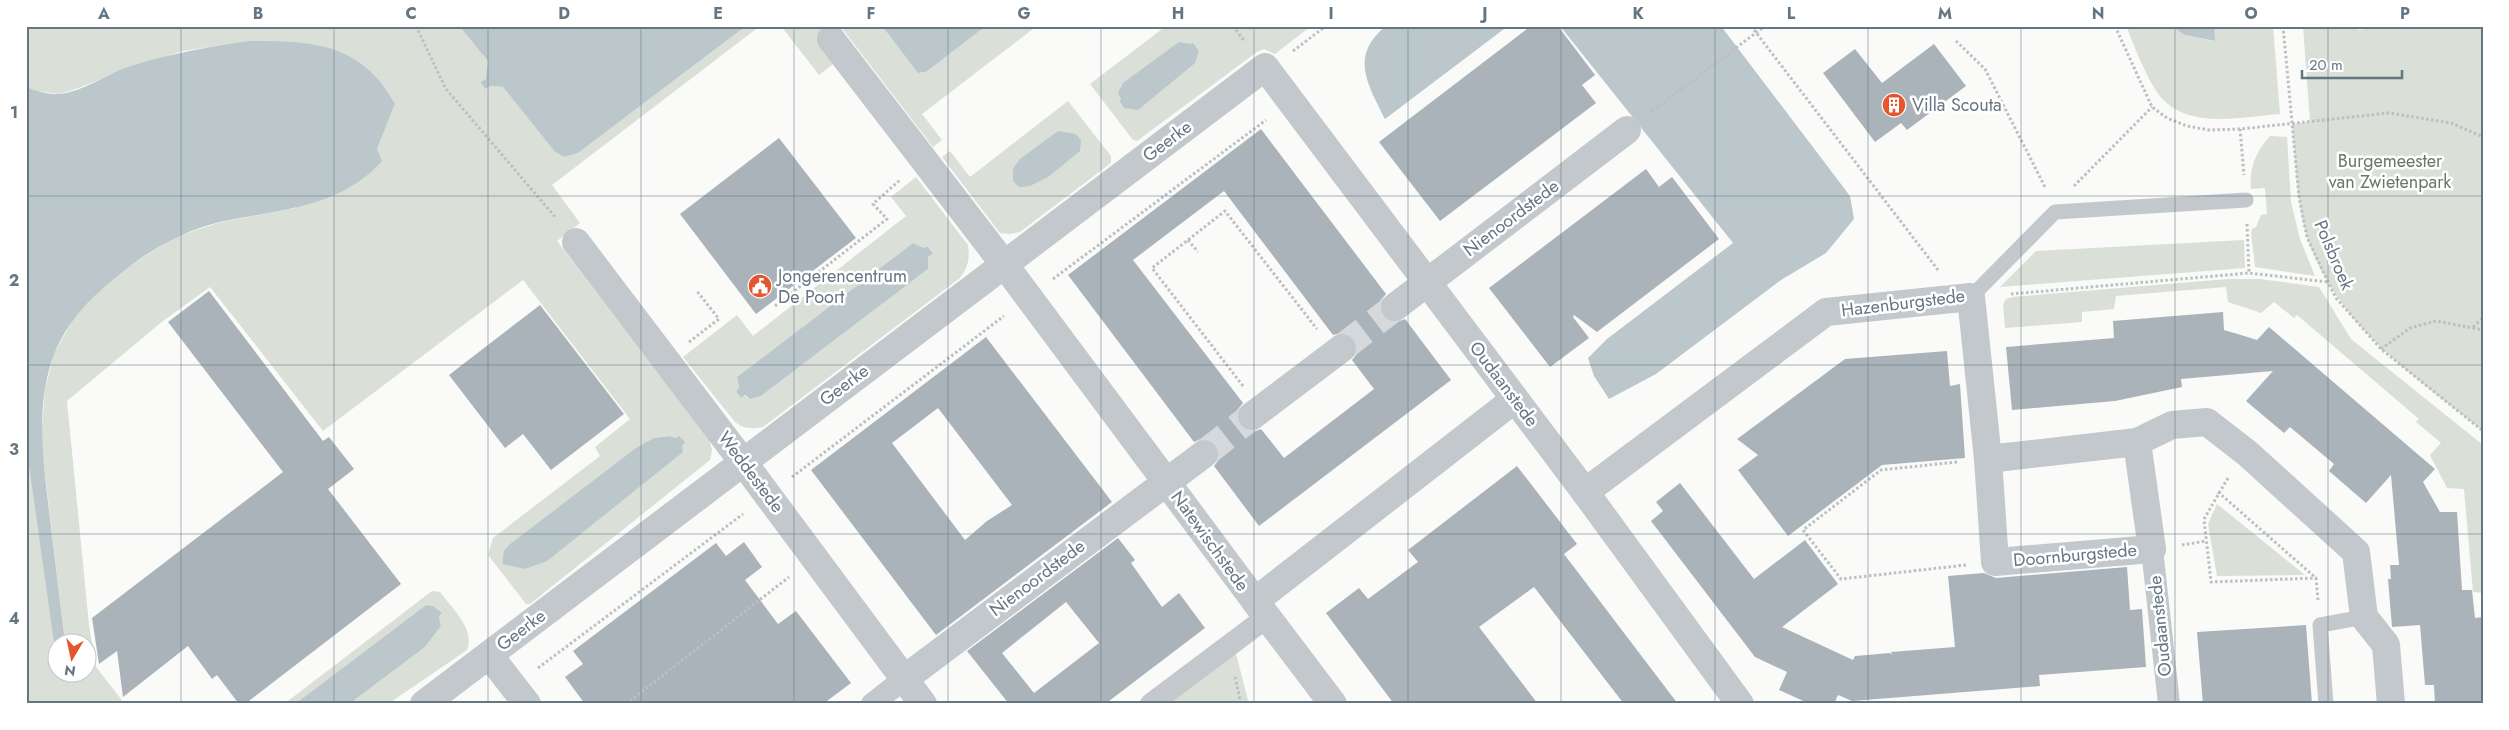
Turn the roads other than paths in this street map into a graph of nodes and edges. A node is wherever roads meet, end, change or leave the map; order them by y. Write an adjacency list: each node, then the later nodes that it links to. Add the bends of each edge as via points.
1 (831, 39): 6 (street, Natewischstede)
2 (1264, 67): 6 (street, Geerke); 7 (street, Oudaanstede)
3 (1627, 130): 7 (street, Nienoordstede)
4 (2246, 200): 8 (lane, Hazenburgstede, via 2055,212)
5 (576, 242): 16 (street, Weddestede)
6 (1004, 264): 16 (street, Geerke); 17 (street, Natewischstede)
7 (1427, 282): 9 (street, Nienoordstede); 11 (street, Oudaanstede)
8 (1965, 298): 15 (street, Doornburgstede); 18 (street, Hazenburgstede, via 1826,312)
9 (1395, 307)
10 (1332, 342): 12 (street)
11 (1515, 399): 18 (street, Oudaanstede); 20 (street, Natewischstede)
12 (1250, 404)
13 (2138, 442): 15 (street); 19 (street, Doornburgstede); 21 (street, via 2172,425 2207,422 2247,453 2356,552)
14 (1204, 454): 17 (street, Nienoordstede)
15 (1988, 458): 19 (street, Doornburgstede, via 1995,562)
16 (743, 462): 22 (street, Geerke); 23 (street, Weddestede)
17 (1166, 480): 20 (street, Natewischstede); 23 (street, Nienoordstede)
18 (1585, 492): 30 (street, Oudaanstede)
19 (2152, 549): 31 (street, Oudaanstede)
20 (1261, 609): 28 (street); 29 (street)
21 (2364, 617): 32 (lane, via 2320,626); 33 (street, via 2386,646)
22 (489, 655): 24 (street); 25 (street, Geerke)
23 (904, 679): 26 (street, Nienoordstede); 27 (street, Weddestede)
24 (520, 695)
25 (424, 704)
26 (872, 704)
27 (923, 704)
28 (1151, 704)
29 (1333, 704)
30 (1740, 704)
31 (2169, 704)
32 (2326, 704)
33 (2391, 704)

